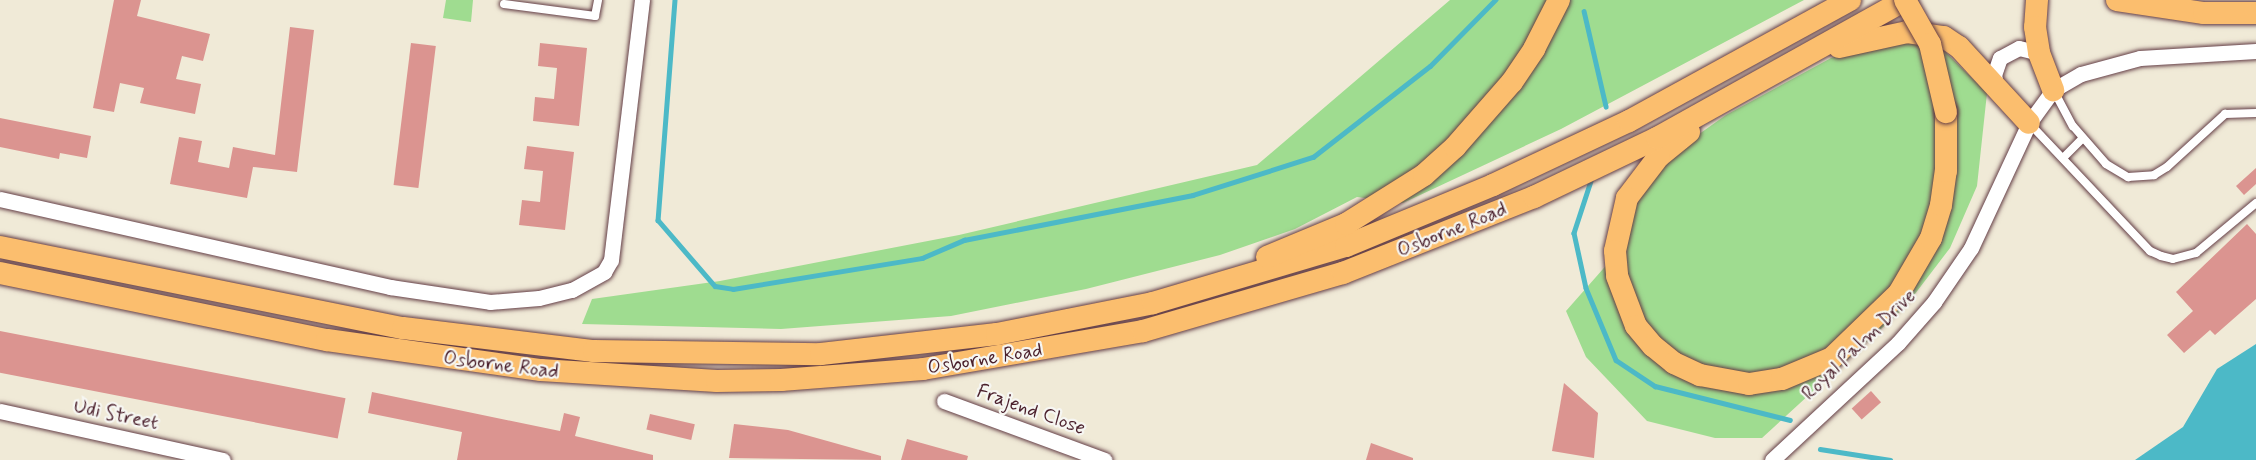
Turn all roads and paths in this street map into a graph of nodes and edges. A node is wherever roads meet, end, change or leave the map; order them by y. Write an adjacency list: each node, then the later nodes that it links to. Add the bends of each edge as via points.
1 (598, 0): 8 (lane, via 595,16)
2 (642, 0): 20 (street, via 611,260 604,272 572,290 539,298 490,302 390,287)
3 (1558, 0): 24 (main road, via 1534,49 1512,82 1424,176 1346,224 1270,255)
4 (1850, 0): 24 (main road, Osborne Road, via 1754,55 1551,159 1346,246)
5 (1905, 0): 11 (main road, Osborne Road); 15 (main road, bridge, via 1930,44 1941,76 1948,140 1941,205 1931,238 1899,293 1855,340 1832,358 1782,380 1749,384 1700,375 1674,363 1636,326 1617,276 1619,223 1636,183 1659,156)
6 (2037, 0): 12 (main road)
7 (2117, 0): 9 (main road, via 2205,13)
8 (504, 4)
9 (2256, 14)
10 (2256, 51): 14 (street, via 2140,58 2081,74)
11 (1811, 54): 13 (main road, via 1886,35 1926,32 1959,47); 15 (main road, Osborne Road)
12 (2039, 54): 13 (street, via 2019,48 2000,58 1994,75); 14 (main road)
13 (1996, 89): 17 (main road)
14 (2053, 90): 17 (street); 18 (lane)
15 (1730, 99): 23 (main road, Osborne Road, via 1534,197 1343,273 1276,295 1079,344 854,376 717,381 541,370 327,340)
16 (2256, 113): 18 (lane, via 2225,114 2167,167 2141,178 2116,172)
17 (2029, 123): 19 (lane); 29 (street, Royal Palm Drive, via 1971,248 1934,302 1898,343)
18 (2083, 138): 19 (lane)
19 (2063, 158): 21 (lane, via 2150,251 2167,258 2196,253)
20 (0, 200)
21 (2256, 203)
22 (0, 247): 24 (main road, Osborne Road, via 403,328 594,351 675,354 821,354 877,349 1007,332)
23 (0, 273)
24 (1226, 284)
25 (944, 400): 28 (street, Frajend Close)
26 (0, 411): 27 (street, Udi Street)
27 (223, 460)
28 (1104, 460)
29 (1772, 460)

